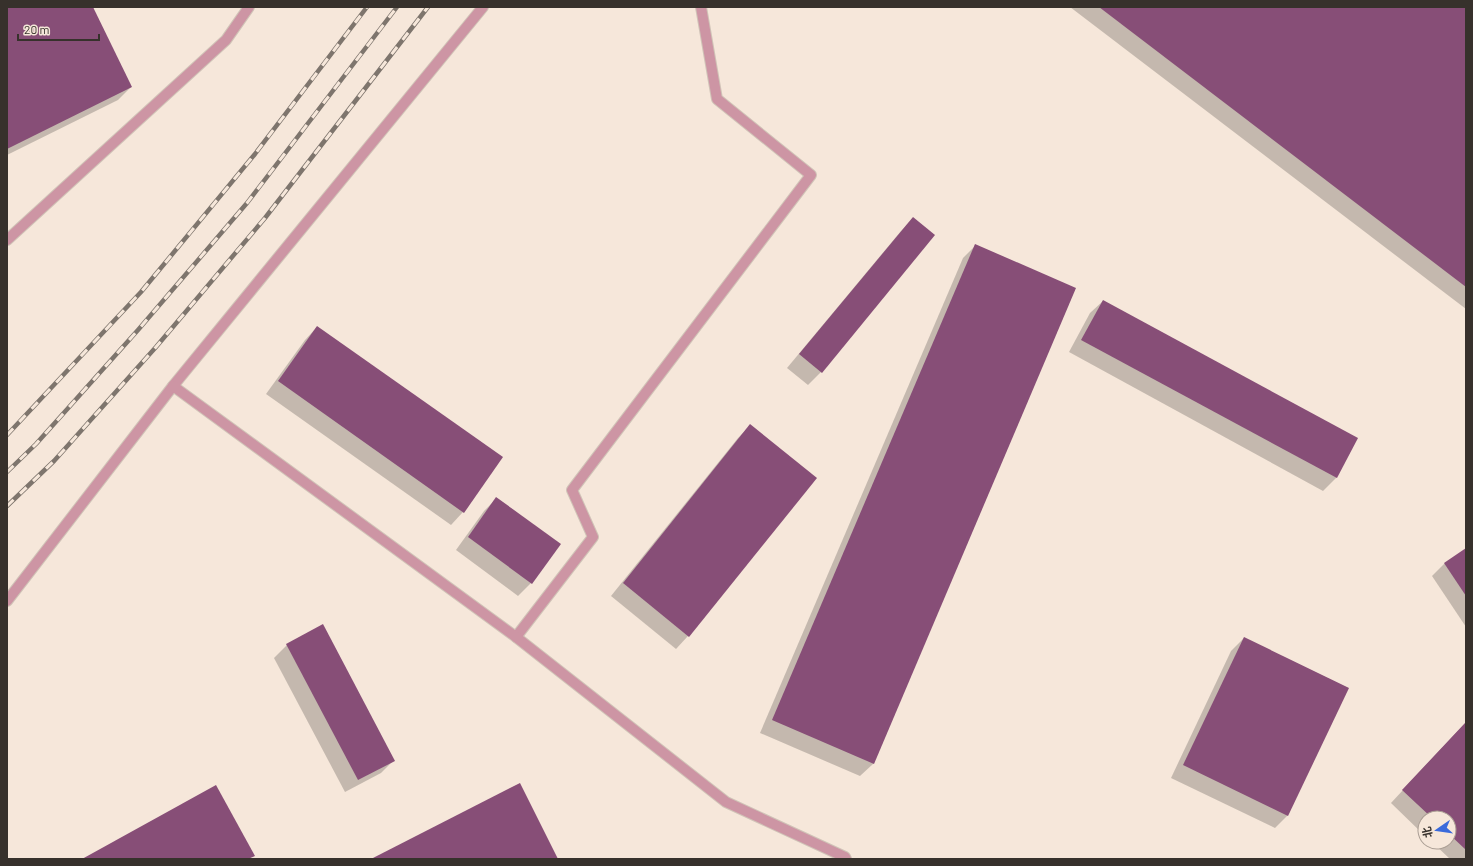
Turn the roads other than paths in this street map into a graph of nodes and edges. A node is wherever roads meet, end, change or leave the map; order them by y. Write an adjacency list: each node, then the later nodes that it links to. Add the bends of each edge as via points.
1 (249, 7): 4 (street, via 226,40)
2 (483, 7): 5 (street)
3 (701, 7): 7 (street, via 717,99 811,175 572,490 593,537)
4 (7, 240)
5 (173, 386): 6 (street); 7 (street)
6 (7, 602)
7 (516, 637): 8 (street, via 726,802)
8 (846, 859)

